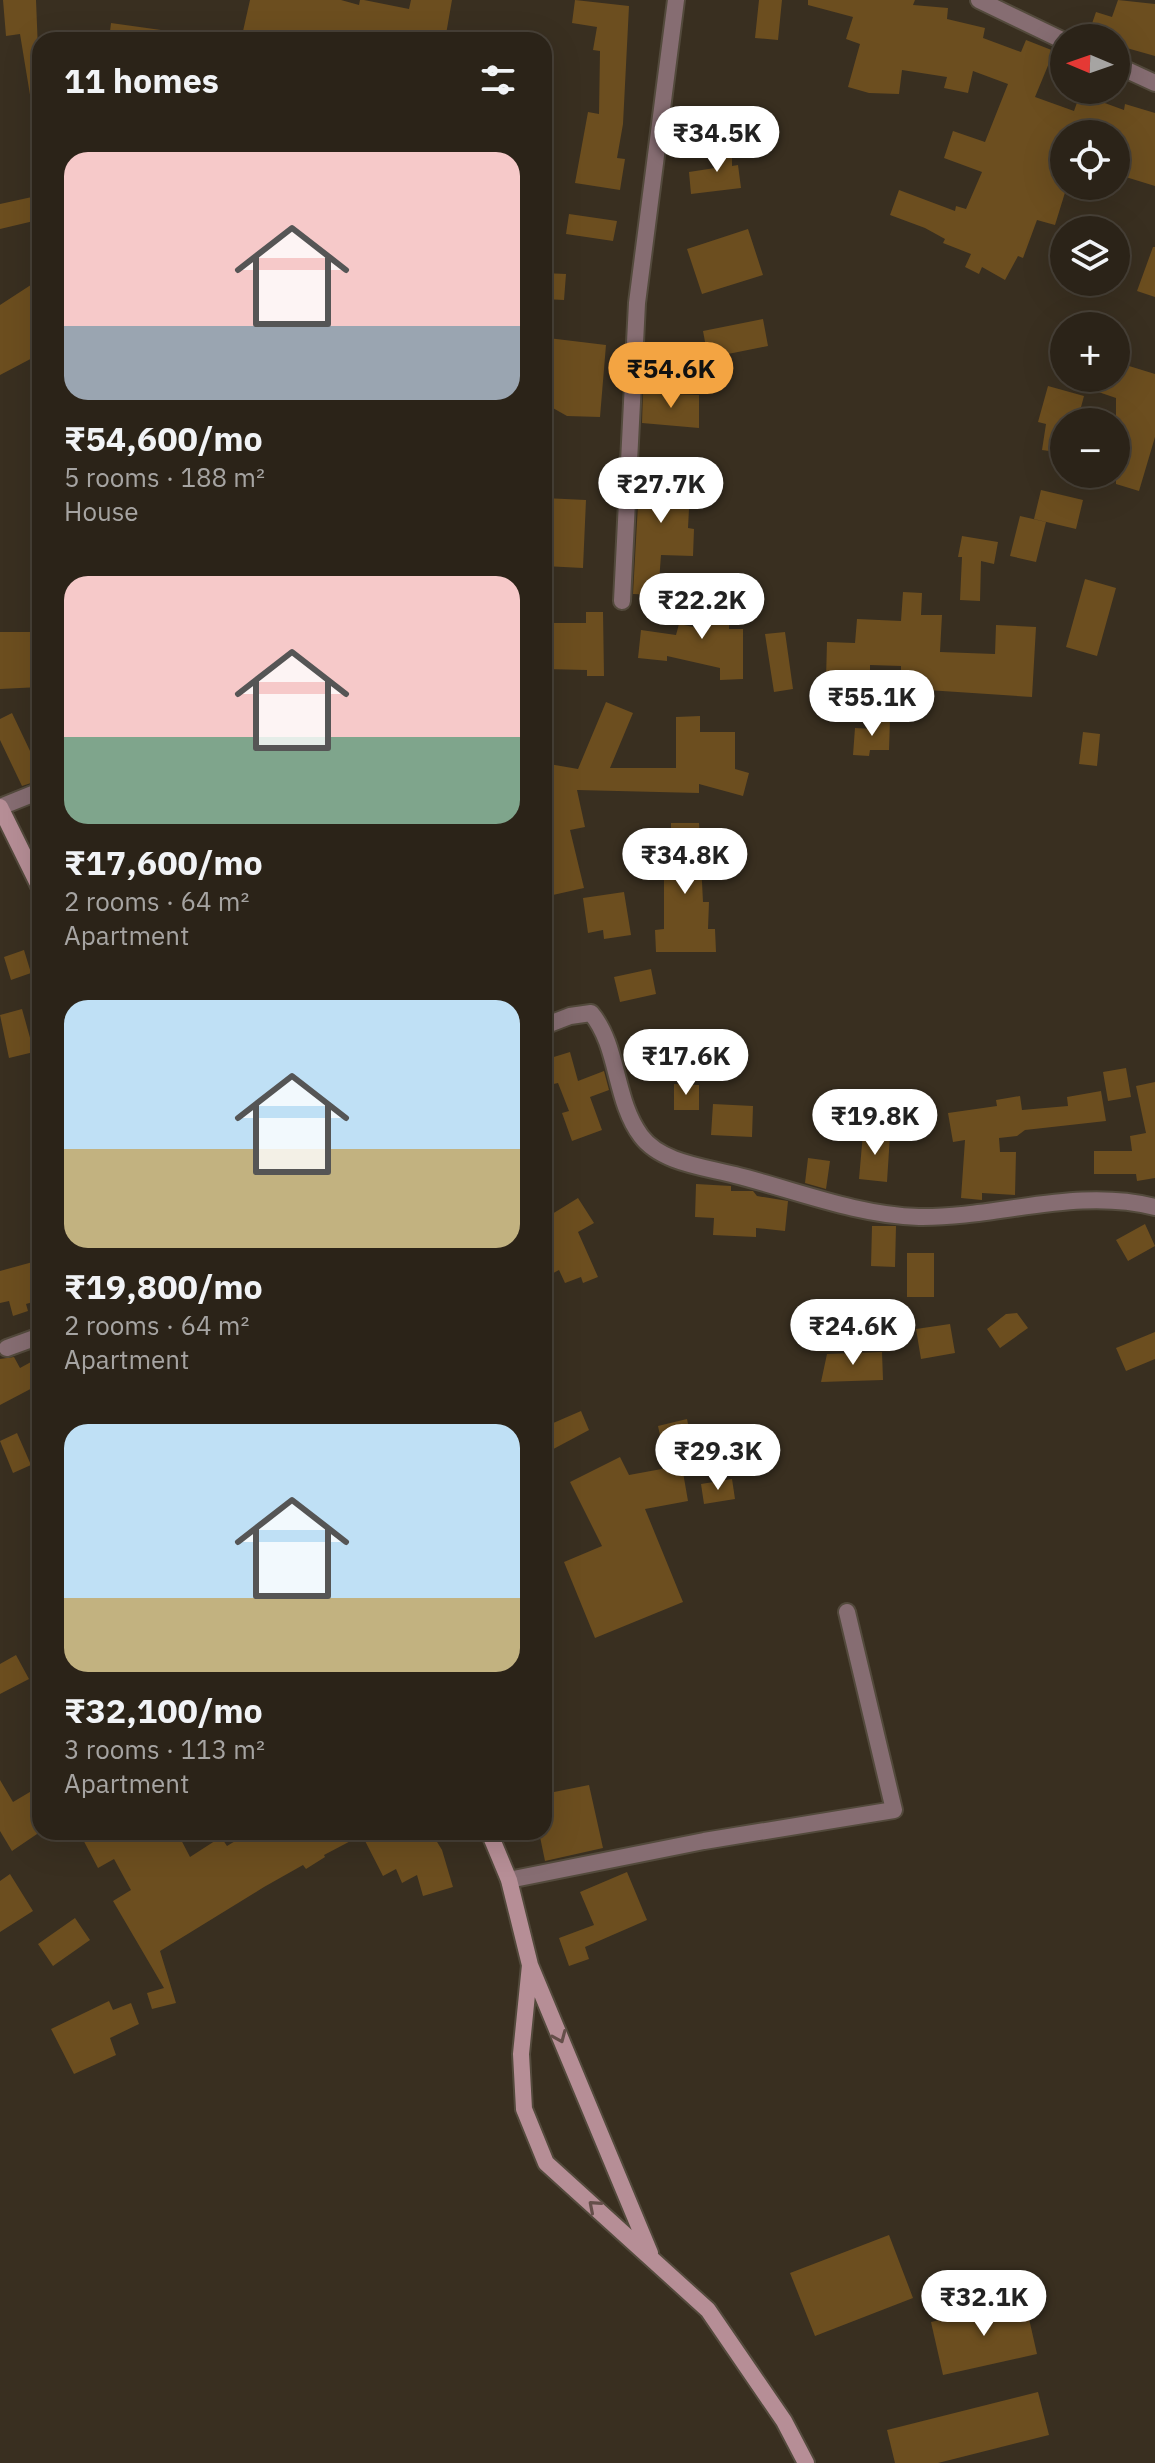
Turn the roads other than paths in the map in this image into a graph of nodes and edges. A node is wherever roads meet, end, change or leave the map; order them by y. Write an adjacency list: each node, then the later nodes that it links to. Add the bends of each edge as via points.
1 (676, 0): 6 (street, via 637,303)
2 (979, 0): 3 (street)
3 (1050, 34)
4 (1130, 71): 5 (street)
5 (1155, 83)
6 (622, 601)
7 (32, 794): 8 (street)
8 (0, 807): 9 (main road)
9 (32, 872)
10 (552, 1023): 11 (street, via 591,1013 603,1027 617,1082 642,1138 672,1159 832,1203 915,1217 1093,1200)
11 (1155, 1207)
12 (32, 1339): 13 (street)
13 (7, 1348)
14 (847, 1612): 16 (street, via 894,1810)
15 (492, 1840): 16 (main road)
16 (509, 1880): 17 (main road)
17 (530, 1965): 18 (main road, one-way to 18); 18 (main road, one-way to 17, via 546,2163 524,2109 521,2054)
18 (652, 2258): 19 (main road, via 708,2310 784,2421)
19 (806, 2463)

